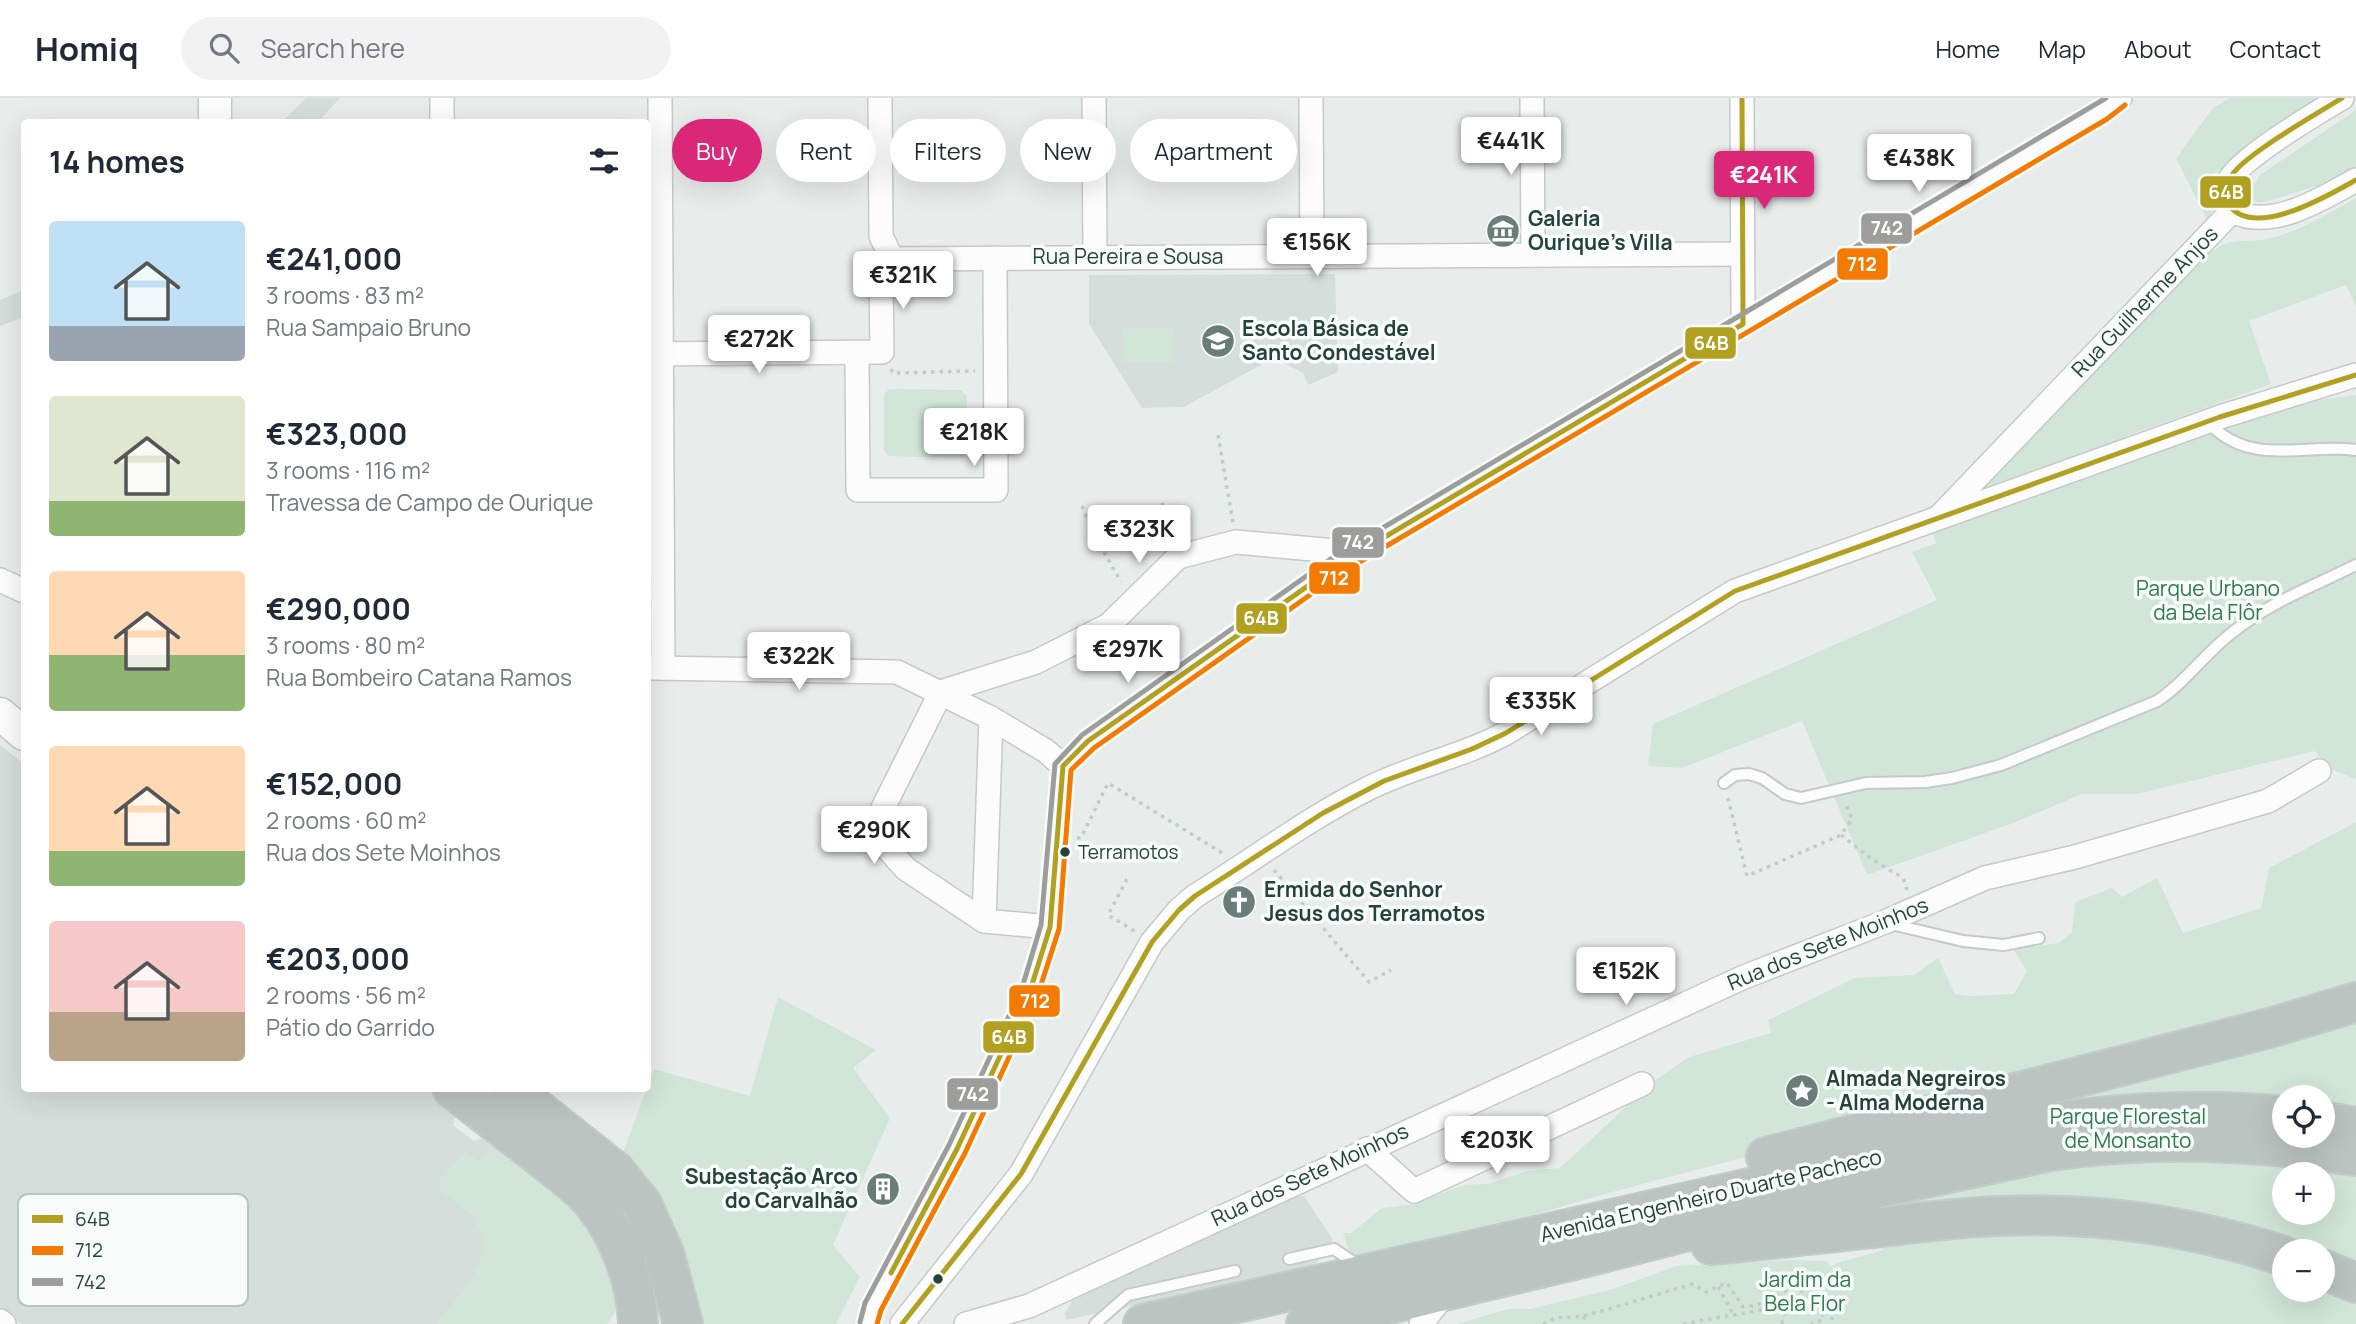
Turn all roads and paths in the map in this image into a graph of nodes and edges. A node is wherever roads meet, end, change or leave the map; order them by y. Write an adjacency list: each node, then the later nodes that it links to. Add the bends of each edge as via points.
1 (215, 98): 11 (main road)
2 (442, 98): 12 (street)
3 (660, 98): 24 (street)
4 (880, 98): 20 (street, via 881,236)
5 (1094, 98): 18 (street)
6 (1311, 98): 17 (street)
7 (1532, 98): 16 (street)
8 (1742, 98): 15 (street)
9 (2120, 98): 21 (street)
10 (2342, 98): 14 (street, Rua Guilherme Anjos, via 2236,171 2227,184 2225,199)
11 (215, 119)
12 (442, 119)
13 (2356, 180): 14 (street, via 2324,197 2261,219)
14 (2232, 211): 32 (street, Rua Guilherme Anjos)
15 (1742, 254): 16 (street, Rua Pereira e Sousa); 21 (street)
16 (1533, 255): 17 (street, Rua Pereira e Sousa)
17 (1312, 256): 18 (street, Rua Pereira e Sousa)
18 (1095, 257): 19 (street, Rua Pereira e Sousa)
19 (995, 258): 20 (street, Rua Pereira e Sousa); 25 (street)
20 (892, 259): 22 (street, via 881,275)
21 (1743, 324): 34 (street)
22 (882, 352): 23 (street); 25 (path, via 893,373)
23 (857, 353): 24 (street); 25 (street, via 858,490 996,489)
24 (654, 354): 40 (street)
25 (995, 370)
26 (2356, 375): 27 (street)
27 (2207, 422): 29 (lane, via 2250,448); 32 (street)
28 (1218, 435): 33 (path)
29 (2356, 450)
30 (1162, 503): 35 (path)
31 (1083, 506): 39 (path)
32 (1938, 519): 51 (street, via 1735,592 1483,746 1370,787)
33 (1236, 542): 34 (street); 35 (street)
34 (1357, 553): 45 (street, via 1125,714)
35 (1178, 557): 39 (street)
36 (2356, 565): 48 (lane, via 2258,613 2215,647 2179,685 2143,708 1977,773)
37 (0, 580): 38 (street)
38 (21, 590)
39 (1132, 602): 41 (street, via 1109,625 1036,662)
40 (655, 668): 41 (street, via 897,672)
41 (941, 692): 43 (street); 54 (street, via 883,807 889,850 906,869)
42 (0, 714): 44 (main road)
43 (991, 718): 45 (street); 54 (street)
44 (21, 732)
45 (1063, 766): 56 (street)
46 (2319, 771): 53 (street, Rua dos Sete Moinhos, via 2268,801 1985,878)
47 (1724, 783): 48 (lane, via 1735,775 1749,774 1801,798); 49 (path, via 1747,876)
48 (1839, 788): 49 (path, via 1852,819)
49 (1841, 835): 53 (path, via 1903,878 1910,898)
50 (1081, 838): 51 (path, via 1108,783)
51 (1253, 860): 59 (path, via 1369,982); 86 (street, via 1195,896 1165,925 1021,1174)
52 (1127, 879): 57 (path, via 1108,915)
53 (1931, 902): 55 (street, Rua dos Sete Moinhos)
54 (984, 921): 56 (street)
55 (1885, 922): 58 (lane, via 1963,941 2004,945); 68 (street, Rua dos Sete Moinhos, via 1744,977)
56 (1051, 927): 85 (street, via 1031,991)
57 (1141, 935)
58 (2039, 938)
59 (1391, 970)
60 (2356, 1002): 70 (highway, via 1665,1185)
61 (1642, 1084): 68 (street, via 1414,1191)
62 (457, 1092): 82 (highway, via 593,1202 622,1255)
63 (489, 1092): 83 (highway, via 615,1202 644,1259)
64 (515, 1092): 84 (highway, via 615,1171 642,1204 664,1252)
65 (2272, 1115): 70 (highway, Avenida Engenheiro Duarte Pacheco, via 2164,1112 2027,1126)
66 (2335, 1123): 67 (highway)
67 (2356, 1127)
68 (1367, 1149): 87 (street, Rua dos Sete Moinhos, via 1029,1306)
69 (2356, 1156): 70 (highway, Avenida Engenheiro Duarte Pacheco, via 2275,1145 2180,1140 2082,1147 1739,1218)
70 (1585, 1241): 71 (highway, via 2041,1215 2118,1220 2202,1233); 74 (highway, Avenida Engenheiro Duarte Pacheco); 78 (highway, Avenida Engenheiro Duarte Pacheco)
71 (2272, 1252)
72 (1289, 1259): 74 (lane, via 1334,1249)
73 (1235, 1271): 88 (lane, via 1128,1295)
74 (1370, 1273): 89 (highway, Avenida Engenheiro Duarte Pacheco)
75 (2335, 1274): 76 (highway)
76 (2356, 1283)
77 (1718, 1287): 79 (path, via 1727,1283 1743,1307 1758,1305 1782,1282 1804,1281); 80 (path); 81 (path, via 1706,1292 1693,1284)
78 (1448, 1290): 90 (highway, Avenida Engenheiro Duarte Pacheco); 91 (street)
79 (1822, 1291)
80 (1734, 1315): 94 (path); 97 (path, via 1767,1310 1770,1299 1793,1289 1825,1304)
81 (1584, 1316): 92 (path, via 1555,1318); 93 (path)
82 (638, 1324)
83 (658, 1324)
84 (683, 1324)
85 (868, 1324)
86 (902, 1324)
87 (966, 1324)
88 (1095, 1324)
89 (1143, 1324)
90 (1306, 1324)
91 (1421, 1324)
92 (1543, 1324)
93 (1584, 1324)
94 (1683, 1324)
95 (1782, 1324): 96 (path, via 1785,1312 1800,1301 1814,1301 1822,1309 1823,1320)
96 (1811, 1324)
97 (1832, 1324)

